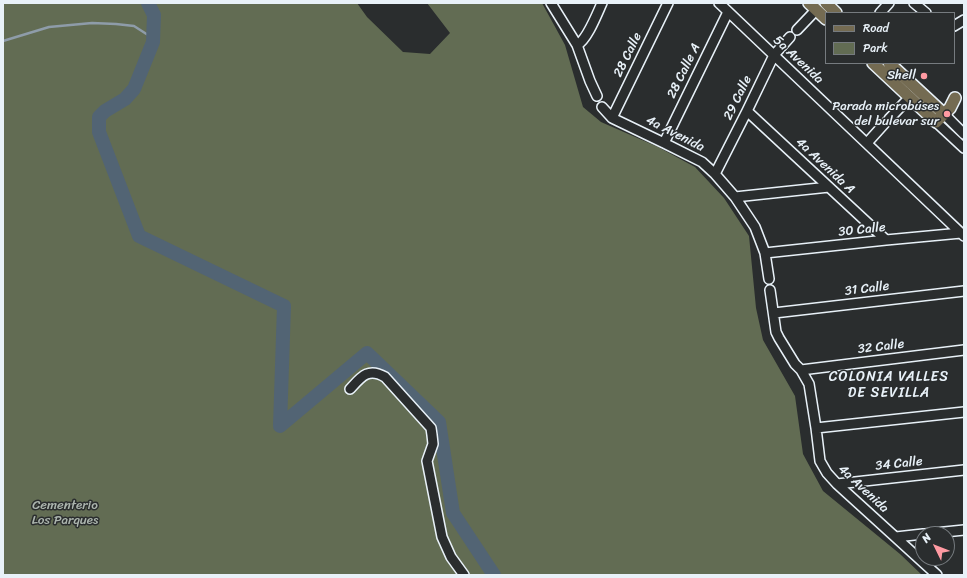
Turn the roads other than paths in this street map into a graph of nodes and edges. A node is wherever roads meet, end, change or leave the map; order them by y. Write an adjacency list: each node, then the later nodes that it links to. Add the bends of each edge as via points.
1 (551, 3): 17 (street)
2 (602, 3): 17 (street, via 585,38)
3 (668, 3): 27 (street, 28 Calle)
4 (719, 3): 8 (street, 5a Avenida)
5 (889, 3): 10 (street)
6 (914, 3): 11 (street)
7 (817, 5): 9 (main road); 12 (main road); 15 (street)
8 (728, 12): 18 (street, 5a Avenida); 30 (street, 28 Calle A)
9 (834, 12)
10 (881, 12)
11 (925, 12)
12 (825, 17)
13 (964, 20): 14 (street)
14 (955, 25)
15 (797, 30)
16 (790, 37): 18 (street, 29 Calle)
17 (577, 45): 21 (street)
18 (774, 55): 26 (street, 29 Calle); 31 (street, 5a Avenida)
19 (874, 64): 23 (main road)
20 (890, 64): 25 (main road)
21 (597, 96)
22 (960, 96): 25 (main road); 28 (main road)
23 (910, 97): 25 (main road); 31 (street)
24 (602, 107): 27 (street, 4a Avenida)
25 (931, 110): 28 (main road)
26 (747, 111): 33 (street, 29 Calle); 34 (street, 4a Avenida A)
27 (612, 118): 30 (street, 4a Avenida)
28 (940, 118): 29 (street); 32 (street)
29 (964, 134)
30 (664, 142): 33 (street, 4a Avenida, via 702,162)
31 (867, 143): 36 (street, 5a Avenida)
32 (964, 148)
33 (715, 174): 35 (street, 4a Avenida)
34 (829, 187): 35 (street); 37 (street, 4a Avenida A)
35 (735, 197): 38 (street, 4a Avenida, via 755,227)
36 (963, 235): 37 (street, 30 Calle)
37 (886, 240): 38 (street, 30 Calle)
38 (765, 253): 39 (street, 4a Avenida)
39 (769, 279)
40 (770, 290): 42 (street, 4a Avenida)
41 (964, 291): 42 (street, 31 Calle)
42 (774, 313): 44 (street, 4a Avenida, via 776,332)
43 (964, 350): 44 (street, 32 Calle)
44 (801, 370): 47 (street, 4a Avenida, via 808,384)
45 (350, 389): 52 (street, via 361,377 369,373 378,373 385,377 431,428 433,444 427,461 442,537 451,557)
46 (964, 412): 47 (street)
47 (816, 428): 49 (street, 4a Avenida, via 820,461)
48 (964, 470): 49 (street, 34 Calle)
49 (837, 484): 51 (street, 4a Avenida)
50 (915, 535): 51 (street)
51 (896, 537): 53 (street, 4a Avenida)
52 (464, 575)
53 (937, 575)

